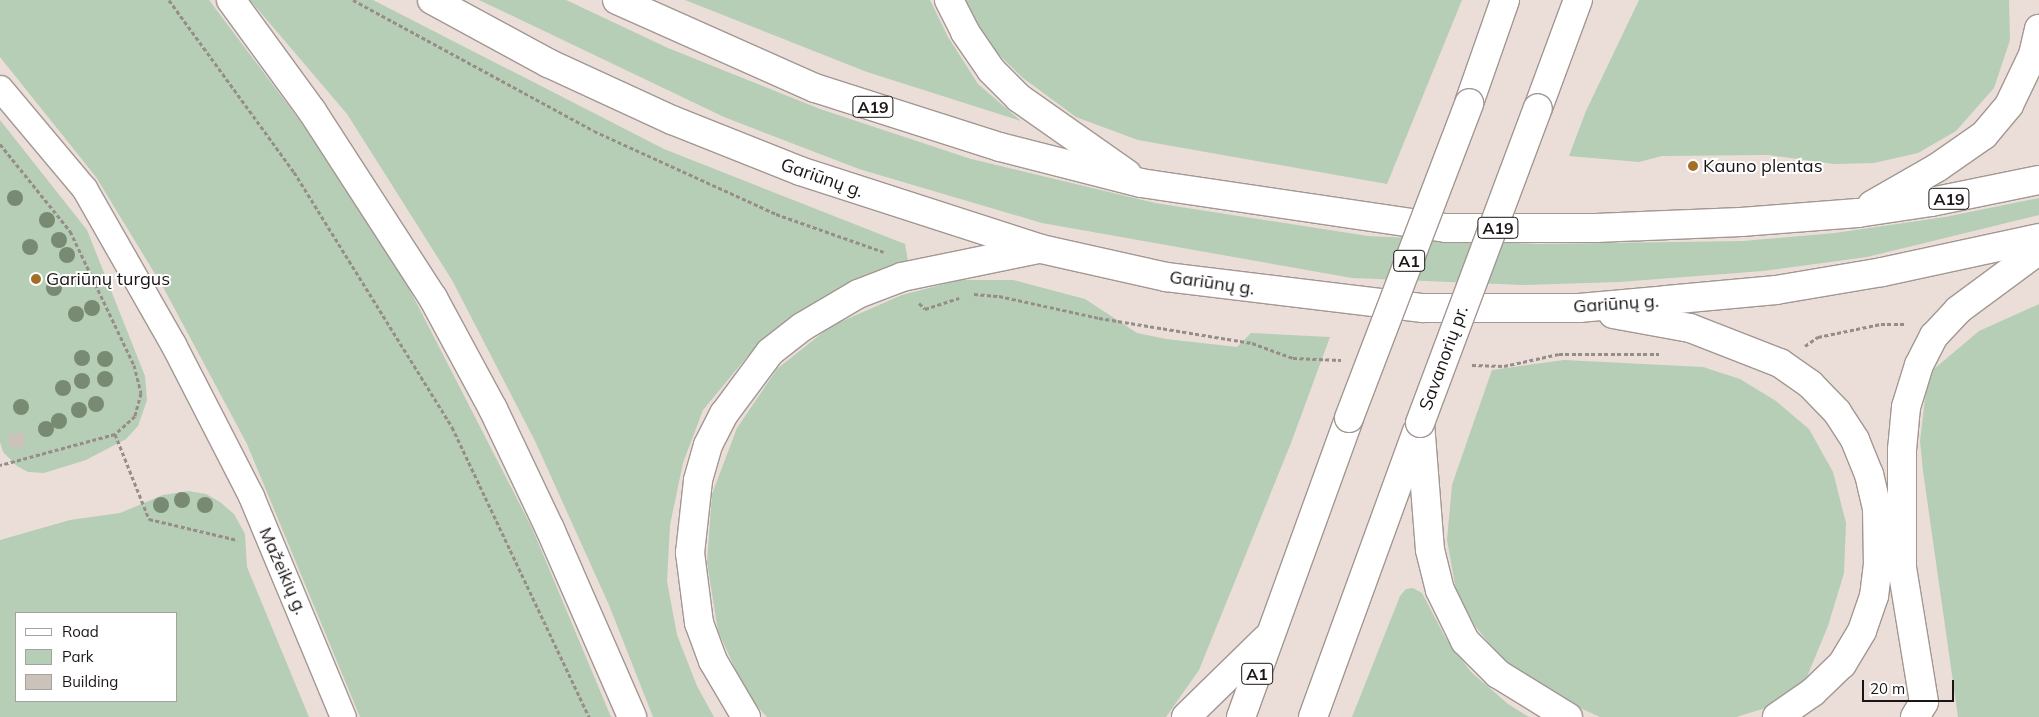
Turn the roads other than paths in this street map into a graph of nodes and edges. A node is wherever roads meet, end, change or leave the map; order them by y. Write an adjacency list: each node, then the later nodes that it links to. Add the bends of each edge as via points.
1 (231, 0): 24 (highway, via 312,111 433,298 492,409 550,530)
2 (432, 0): 15 (highway, Gariūnų g., via 548,63 672,120 800,171)
3 (617, 0): 12 (highway, A19, via 814,88 1000,148)
4 (949, 0): 12 (highway, via 965,32 991,70 1019,98)
5 (1492, 0): 9 (highway)
6 (1505, 0): 9 (highway, A1)
7 (1578, 0): 18 (highway, Savanorių pr., bridge)
8 (2039, 29): 13 (highway, via 2033,55 2009,105 1984,135 1938,167)
9 (1490, 40): 21 (highway, A1, bridge)
10 (0, 88): 23 (street, Mažeikių g., via 84,188 217,428 273,547)
11 (2039, 180): 13 (highway, A19, via 1931,202)
12 (1141, 183): 13 (highway, A19, via 1446,228 1596,228)
13 (1858, 212)
14 (2039, 238): 17 (highway, Gariūnų g., via 1882,272 1776,290)
15 (1041, 249): 17 (highway, Gariūnų g., via 1166,277 1304,296 1423,308); 25 (highway, via 902,277 858,294 802,327 770,352 724,414 708,445 698,480 690,553 699,622 713,661)
16 (2039, 250): 20 (highway, via 1958,310 1934,336 1919,365 1906,407 1902,450)
17 (1579, 308): 19 (highway, via 1690,328 1780,363 1810,384 1837,412 1855,440 1870,474)
18 (1420, 423): 28 (highway, Savanorių pr.); 29 (highway, via 1430,550 1440,590 1465,641 1498,674)
19 (1877, 508): 20 (highway); 30 (highway, via 1878,564 1874,596 1862,631 1842,664 1813,692)
20 (1902, 567): 22 (highway)
21 (1273, 632): 26 (highway); 27 (highway, A1)
22 (1922, 712)
23 (343, 717)
24 (632, 717)
25 (746, 717)
26 (1186, 717)
27 (1241, 717)
28 (1313, 717)
29 (1568, 717)
30 (1777, 717)

